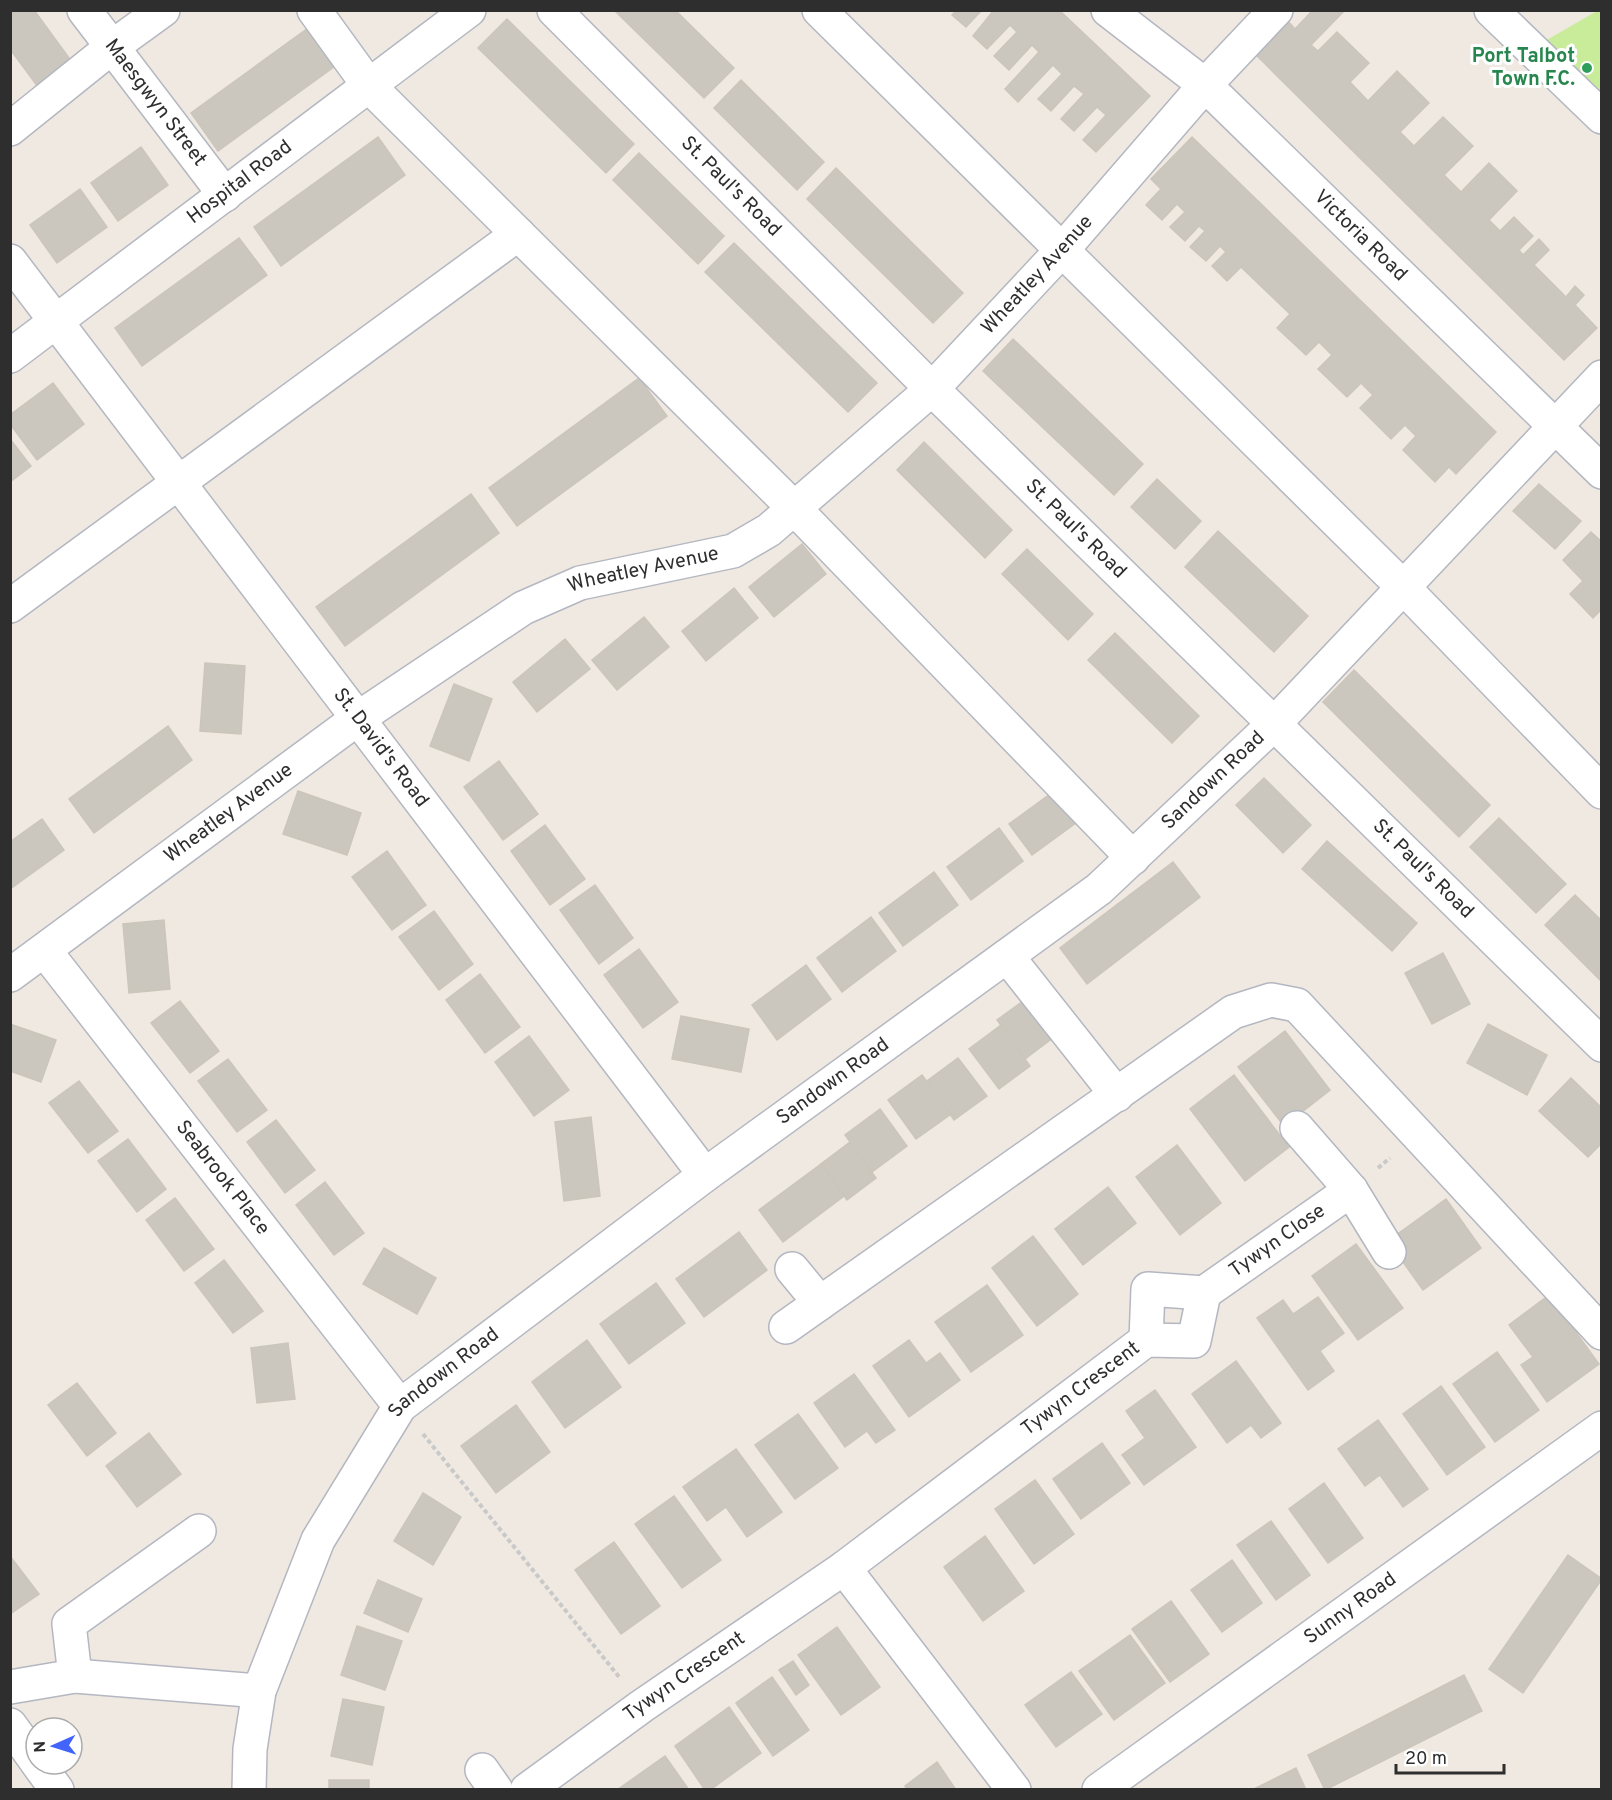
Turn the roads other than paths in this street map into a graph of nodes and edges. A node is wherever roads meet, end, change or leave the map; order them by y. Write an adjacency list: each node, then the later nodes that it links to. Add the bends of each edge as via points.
1 (84, 10): 10 (street, Maesgwyn Street)
2 (163, 10): 10 (street)
3 (314, 10): 12 (street)
4 (469, 10): 12 (street, Hospital Road)
5 (554, 10): 22 (street, St. Paul's Road)
6 (819, 10): 17 (street)
7 (1108, 10): 11 (street, Victoria Road)
8 (1276, 10): 11 (street, Wheatley Avenue)
9 (1491, 10): 13 (street)
10 (112, 47): 14 (street); 15 (street, Maesgwyn Street)
11 (1205, 85): 17 (street, Wheatley Avenue); 23 (street, Victoria Road)
12 (369, 86): 15 (street, Hospital Road); 16 (street)
13 (1602, 117)
14 (10, 129)
15 (225, 195): 19 (street, Hospital Road)
16 (518, 234): 25 (street); 26 (street)
17 (1063, 249): 22 (street, Wheatley Avenue); 27 (street)
18 (10, 261): 19 (street, St. David's Road)
19 (57, 322): 20 (street, Hospital Road); 25 (street, St. David's Road)
20 (10, 356)
21 (1602, 377): 23 (street, Sandown Road)
22 (932, 389): 26 (street, Wheatley Avenue); 30 (street, St. Paul's Road)
23 (1554, 426): 24 (street, Victoria Road); 27 (street, Sandown Road)
24 (1602, 472)
25 (178, 483): 28 (street); 29 (street, St. David's Road)
26 (793, 507): 29 (street, Wheatley Avenue, via 769,530 733,550 580,583 523,608); 32 (street)
27 (1402, 586): 30 (street, Sandown Road); 31 (street)
28 (10, 606)
29 (357, 719): 33 (street, Wheatley Avenue); 39 (street, St. David's Road)
30 (1275, 723): 32 (street, Sandown Road); 36 (street, St. Paul's Road)
31 (1602, 792)
32 (1134, 858): 34 (street, Sandown Road)
33 (45, 951): 35 (street, Wheatley Avenue); 48 (street, Seabrook Place)
34 (1007, 957): 37 (street); 39 (street, Sandown Road)
35 (10, 975)
36 (1602, 1045)
37 (1116, 1095): 44 (street); 46 (street, via 1233,1012 1271,1000 1297,1005)
38 (1297, 1128): 40 (street)
39 (705, 1175): 48 (street, Sandown Road)
40 (1351, 1190): 41 (street); 43 (street, Tywyn Close)
41 (1389, 1252)
42 (792, 1269): 44 (street)
43 (1204, 1293): 47 (street, Tywyn Crescent, via 1194,1341); 47 (street, Tywyn Crescent, via 1148,1289)
44 (820, 1303): 45 (street)
45 (786, 1328)
46 (1602, 1332)
47 (1146, 1340): 51 (street, Tywyn Crescent)
48 (400, 1406): 54 (street, Sandown Road, via 318,1540)
49 (1602, 1428): 62 (street, Sunny Road)
50 (199, 1531): 52 (street, via 69,1624)
51 (843, 1568): 60 (street, Tywyn Crescent); 61 (street)
52 (75, 1676): 53 (street); 54 (street)
53 (10, 1687)
54 (259, 1691): 59 (street, Sandown Road, via 250,1749)
55 (10, 1725): 56 (street)
56 (24, 1744)
57 (47, 1776): 58 (street)
58 (57, 1790)
59 (249, 1790)
60 (527, 1790)
61 (1014, 1790)
62 (1099, 1790)

